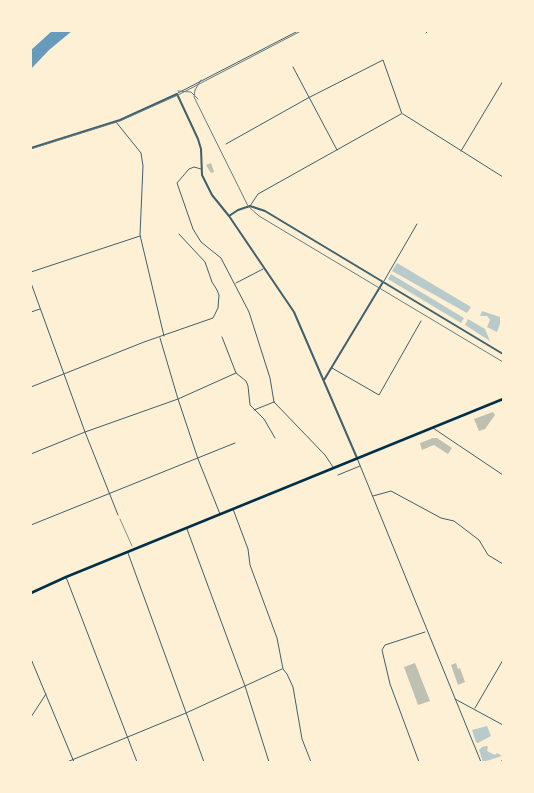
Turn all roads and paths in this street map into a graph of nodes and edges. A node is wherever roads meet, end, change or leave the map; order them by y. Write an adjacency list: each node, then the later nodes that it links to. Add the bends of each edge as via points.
1 (298, 31): 4 (street)
2 (293, 67): 5 (street)
3 (503, 81): 11 (street)
4 (177, 94): 7 (street); 12 (street, via 198,139)
5 (308, 98): 6 (street, via 383,60); 8 (street); 10 (street)
6 (402, 114): 10 (street); 11 (street)
7 (116, 121): 9 (street); 18 (street, via 142,153)
8 (226, 144)
9 (31, 148)
10 (338, 151): 14 (street, via 258,194)
11 (461, 152): 13 (street)
12 (202, 169): 15 (street, via 212,195); 23 (street, via 194,166 177,183 193,229 201,242 221,258)
13 (503, 177)
14 (250, 206): 15 (street); 21 (street, via 265,211)
15 (229, 216): 19 (street)
16 (417, 224): 21 (street)
17 (179, 234): 27 (street, via 205,262 219,295 218,308 213,318)
18 (140, 236): 20 (street); 27 (street)
19 (265, 268): 23 (street); 34 (street, via 294,312)
20 (31, 272)
21 (383, 281): 30 (street); 31 (street)
22 (31, 283): 24 (street)
23 (235, 283): 38 (street, via 249,312 270,378)
24 (40, 309): 25 (street); 32 (street)
25 (31, 312)
26 (421, 321): 31 (street, via 379,395)
27 (164, 336): 28 (street)
28 (160, 337): 32 (street); 36 (street)
29 (222, 337): 33 (street)
30 (503, 354)
31 (332, 368): 34 (street)
32 (64, 373): 35 (street); 41 (street)
33 (236, 373): 36 (street); 39 (street, via 246,381 250,405)
34 (324, 380): 45 (street)
35 (31, 387)
36 (178, 399): 41 (street); 46 (street)
37 (503, 399): 40 (main road)
38 (274, 402): 39 (street); 48 (street)
39 (254, 410): 42 (street, via 264,419)
40 (433, 427): 45 (main road); 50 (street)
41 (86, 432): 44 (street); 51 (street)
42 (275, 438)
43 (236, 443): 46 (street)
44 (31, 454)
45 (357, 458): 47 (street); 48 (main road)
46 (198, 459): 51 (street); 54 (street)
47 (360, 466): 49 (street); 52 (street)
48 (333, 467): 53 (main road)
49 (338, 475)
50 (503, 475)
51 (109, 494): 55 (street); 56 (street)
52 (373, 496): 60 (street, via 391,490 441,518 454,521 479,540 488,555); 63 (street)
53 (233, 509): 54 (main road); 66 (street, via 277,638)
54 (220, 514): 57 (main road)
55 (118, 515): 58 (path)
56 (31, 524)
57 (187, 528): 58 (main road); 67 (street)
58 (134, 550): 59 (main road)
59 (128, 552): 61 (main road); 71 (street)
60 (503, 564)
61 (66, 577): 62 (main road); 74 (street)
62 (31, 592)
63 (427, 632): 69 (street); 81 (street, via 384,645 382,650 390,684)
64 (31, 659): 68 (street)
65 (503, 660): 70 (street)
66 (283, 669): 67 (street); 80 (street, via 293,687 302,739)
67 (245, 686): 71 (street); 79 (street)
68 (46, 694): 72 (street); 75 (street)
69 (454, 698): 70 (street); 82 (street)
70 (474, 708): 73 (street)
71 (186, 713): 74 (street); 78 (street)
72 (31, 716)
73 (503, 725)
74 (126, 737): 75 (street); 77 (street)
75 (74, 760): 76 (street)
76 (67, 762)
77 (137, 762)
78 (204, 762)
79 (269, 762)
80 (310, 762)
81 (419, 762)
82 (481, 762)

